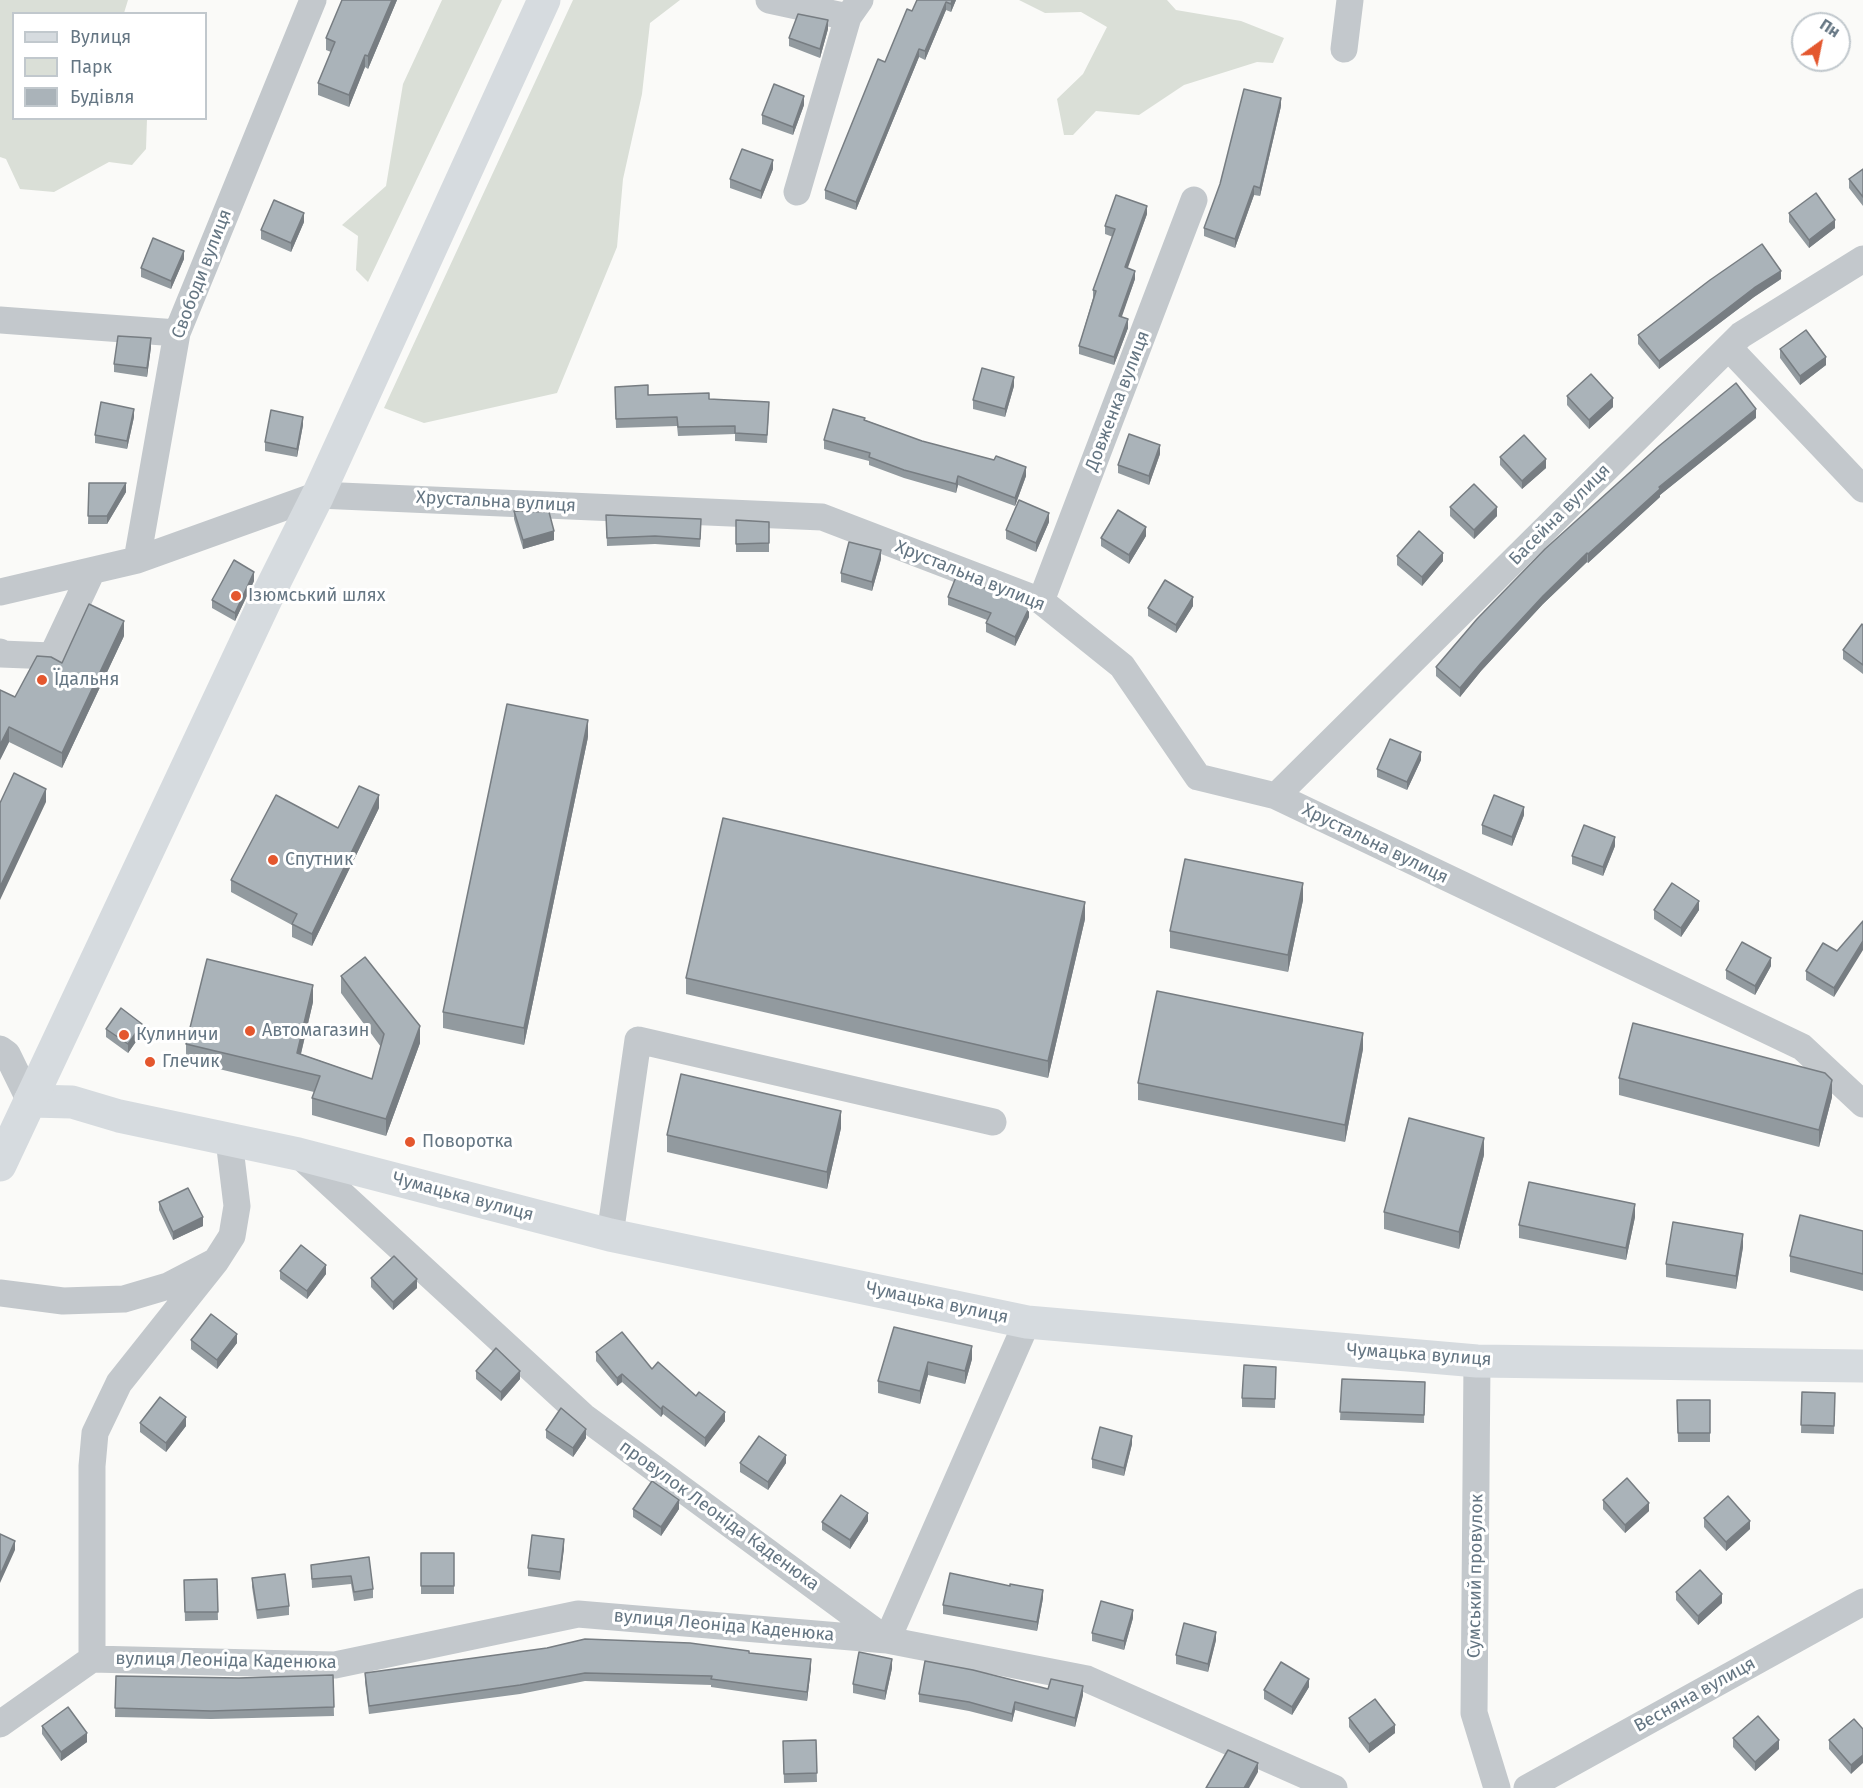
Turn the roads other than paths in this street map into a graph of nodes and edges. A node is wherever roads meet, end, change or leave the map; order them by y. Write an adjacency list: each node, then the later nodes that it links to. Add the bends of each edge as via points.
1 (313, 0): 11 (street, Свободи вулиця)
2 (544, 0): 14 (main road)
3 (769, 0): 5 (street)
4 (1350, 0): 6 (street)
5 (854, 8): 7 (street)
6 (1344, 49)
7 (797, 192)
8 (1194, 200): 18 (street, Довженка вулиця)
9 (1863, 259): 12 (street, Басейна вулиця, via 1741,335)
10 (0, 320): 11 (street)
11 (177, 333): 15 (street, Свободи вулиця)
12 (1729, 348): 13 (street); 20 (street, Басейна вулиця)
13 (1863, 489)
14 (318, 495): 15 (street); 18 (street, Хрустальна вулиця, via 822,517); 22 (main road)
15 (137, 560): 16 (street)
16 (92, 571): 17 (street); 19 (street, via 52,656)
17 (0, 592)
18 (1041, 601): 20 (street, Хрустальна вулиця, via 1122,666 1198,777)
19 (0, 652)
20 (1276, 796): 23 (street, Хрустальна вулиця, via 1802,1047)
21 (0, 1049): 22 (street, via 7,1054)
22 (30, 1101): 25 (main road, Чумацька вулиця, via 72,1102); 27 (main road)
23 (1863, 1104)
24 (993, 1122): 28 (street, via 638,1040)
25 (229, 1140): 26 (main road, Чумацька вулиця); 29 (street, вулиця Леоніда Каденюка, via 237,1206 232,1236)
26 (298, 1154): 28 (main road, Чумацька вулиця); 35 (street, провулок Леоніда Каденюка, via 583,1416)
27 (0, 1165)
28 (610, 1236): 31 (main road, Чумацька вулиця)
29 (216, 1261): 30 (street, via 168,1287 124,1299 63,1301); 36 (street, вулиця Леоніда Каденюка, via 119,1383 95,1433)
30 (0, 1293)
31 (1027, 1322): 32 (main road, Чумацька вулиця); 35 (street)
32 (1478, 1361): 33 (main road, Чумацька вулиця); 40 (street, Сумський провулок, via 1474,1713)
33 (1863, 1366)
34 (1863, 1602): 41 (street, Весняна вулиця)
35 (886, 1640): 36 (street, вулиця Леоніда Каденюка, via 578,1614 335,1665); 38 (street, вулиця Леоніда Каденюка, via 1087,1679)
36 (92, 1659): 37 (street, вулиця Леоніда Каденюка)
37 (0, 1724)
38 (1287, 1777): 39 (street, вулиця Леоніда Каденюка)
39 (1334, 1788)
40 (1497, 1788)
41 (1527, 1788)

